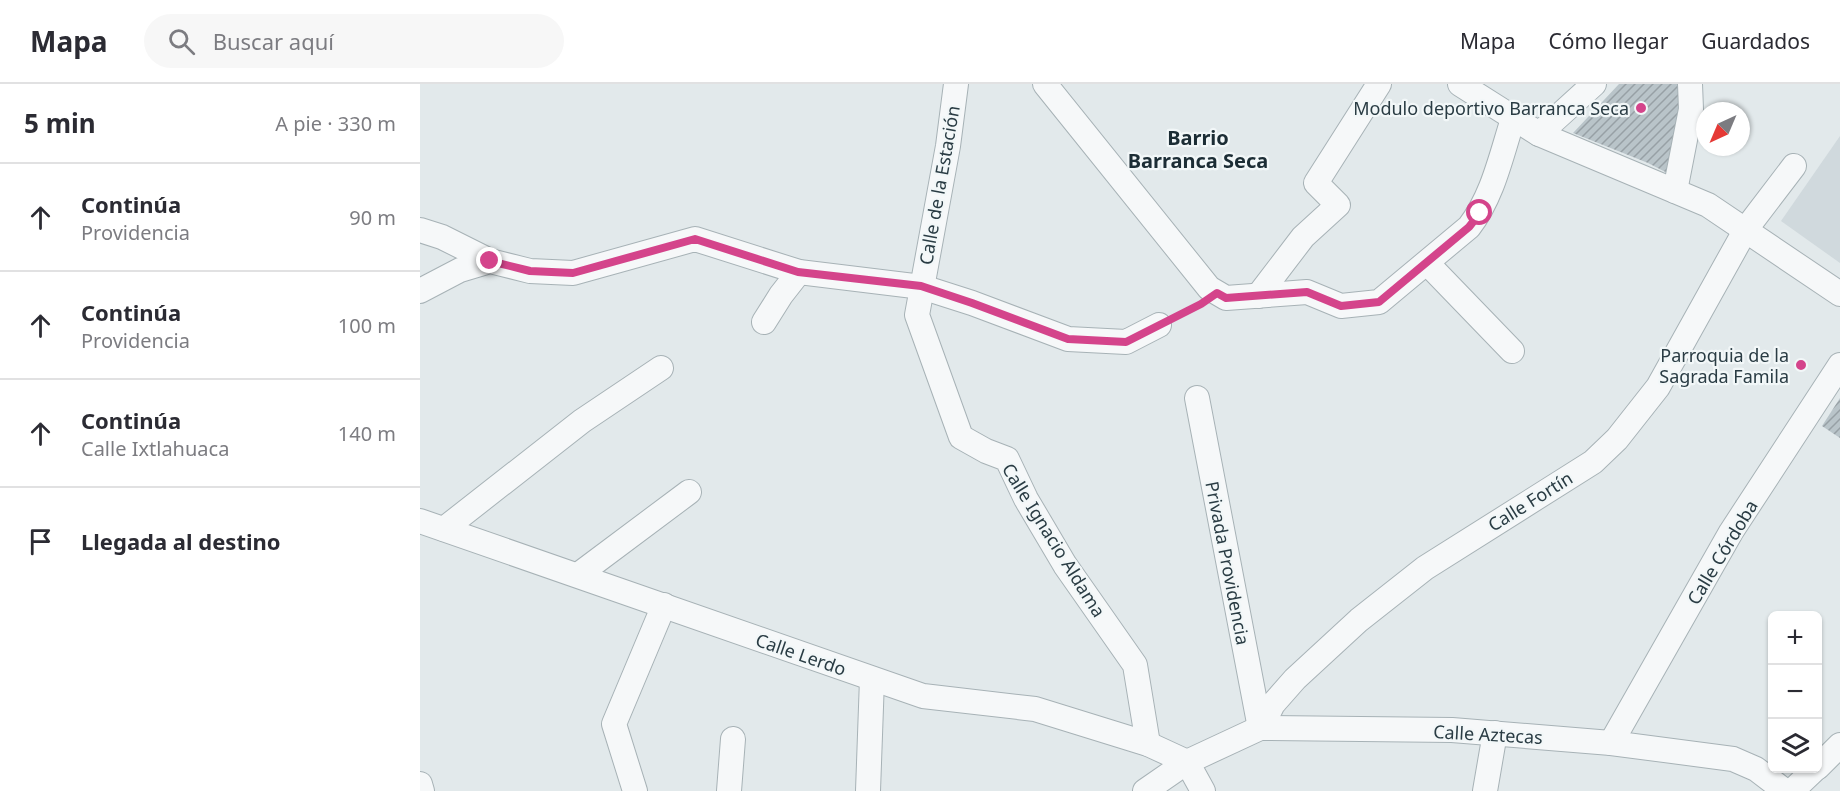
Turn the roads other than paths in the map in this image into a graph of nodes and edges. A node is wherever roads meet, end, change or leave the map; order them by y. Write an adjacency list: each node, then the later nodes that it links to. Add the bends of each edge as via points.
1 (956, 84): 16 (street, Calle de la Estación)
2 (1045, 84): 19 (street, via 1209,288 1222,296)
3 (1379, 84): 19 (street, via 1316,183 1338,205 1303,237)
4 (1460, 84): 7 (street)
5 (1594, 84): 8 (street)
6 (1690, 84): 10 (street, via 1691,109)
7 (1513, 119): 8 (street); 14 (street, via 1480,213)
8 (1539, 135): 10 (street)
9 (1794, 166): 12 (street, Calle Fortín)
10 (1675, 191): 12 (street, via 1708,205)
11 (420, 230): 13 (street)
12 (1746, 230): 18 (street); 32 (street, Calle Fortín, via 1658,387 1617,439 1593,462 1425,568 1359,620 1295,678 1273,704)
13 (490, 261): 15 (street, via 530,271 573,273 695,239); 17 (street, via 460,270)
14 (1427, 263): 19 (street, via 1379,302 1341,306 1307,292); 22 (street)
15 (798, 272): 16 (street); 20 (street)
16 (921, 286): 21 (street, via 1068,339 1126,342); 36 (street, Calle Ignacio Aldama, via 917,315 962,437 1007,459 1065,565 1135,666)
17 (420, 291)
18 (1840, 294)
19 (1258, 296)
20 (764, 321)
21 (1159, 325)
22 (1512, 351)
23 (1840, 365): 35 (street, Calle Córdoba, via 1731,532)
24 (662, 368): 28 (street, via 582,421)
25 (1197, 398): 32 (street, Privada Providencia)
26 (689, 492): 29 (street)
27 (420, 521): 28 (street, Calle Lerdo)
28 (444, 529): 29 (street, Calle Lerdo)
29 (578, 575): 30 (street, Calle Lerdo)
30 (664, 605): 31 (street, Calle Lerdo); 43 (street, via 614,724)
31 (872, 679): 36 (street, Calle Lerdo, via 923,696 1035,709); 45 (street)
32 (1263, 728): 33 (street, Calle Aztecas); 38 (street, Calle Aztecas)
33 (1495, 733): 35 (street, Calle Aztecas); 48 (street)
34 (733, 739): 44 (street)
35 (1611, 743): 49 (street, Calle Aztecas, via 1733,759 1756,769)
36 (1148, 744): 38 (street, Calle Lerdo)
37 (1840, 745): 39 (street)
38 (1187, 762): 46 (street, Calle Aztecas); 47 (street)
39 (1822, 763)
40 (1812, 773): 50 (street)
41 (420, 784): 42 (street)
42 (422, 791)
43 (635, 791)
44 (729, 791)
45 (868, 791)
46 (1144, 791)
47 (1203, 791)
48 (1485, 791)
49 (1785, 791)
50 (1792, 791)

